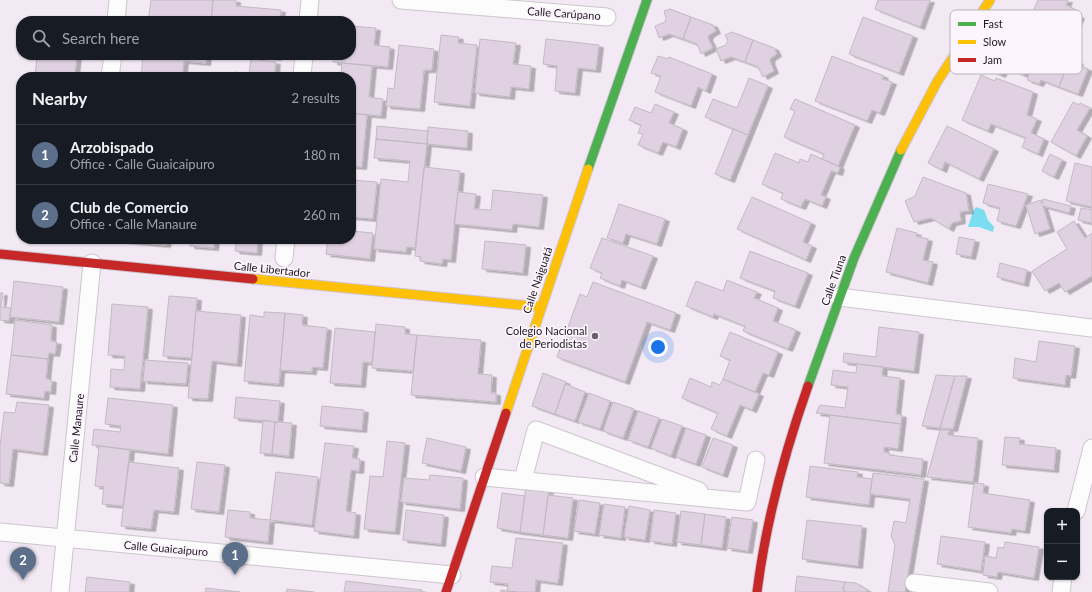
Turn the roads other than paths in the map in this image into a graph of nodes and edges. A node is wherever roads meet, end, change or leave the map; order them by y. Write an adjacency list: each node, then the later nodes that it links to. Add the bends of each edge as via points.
1 (118, 0): 7 (street)
2 (310, 0): 8 (street)
3 (401, 0): 9 (street, Calle Carúpano)
4 (647, 0): 20 (street, Calle Naiguatá)
5 (990, 0): 6 (street, Calle Tiuna)
6 (983, 10)
7 (116, 16)
8 (308, 16)
9 (607, 17)
10 (112, 60): 13 (street)
11 (304, 60): 14 (street)
12 (950, 61): 19 (street, Calle Tiuna, via 914,122 889,173)
13 (110, 72)
14 (302, 72)
15 (285, 244): 17 (street)
16 (0, 254): 18 (street, Calle Libertador)
17 (284, 258)
18 (92, 263): 20 (street, Calle Libertador); 29 (street, Calle Manaure)
19 (839, 297): 21 (street); 35 (street, Calle Tiuna, via 775,491)
20 (541, 307): 24 (street, Calle Naiguatá)
21 (1092, 328)
22 (1092, 448): 27 (street)
23 (756, 460): 26 (street, via 746,502)
24 (484, 477): 25 (street); 30 (street, Calle Naiguatá)
25 (523, 480): 26 (street); 26 (street, via 536,430)
26 (719, 499)
27 (1077, 508)
28 (0, 532): 29 (street, Calle Guaicaipuro)
29 (65, 538): 30 (street, Calle Guaicaipuro); 33 (street, Calle Manaure)
30 (452, 575): 34 (street, Calle Naiguatá)
31 (1063, 580): 37 (street)
32 (914, 583): 36 (street)
33 (60, 592)
34 (446, 592)
35 (757, 592)
36 (989, 592)
37 (1061, 592)

